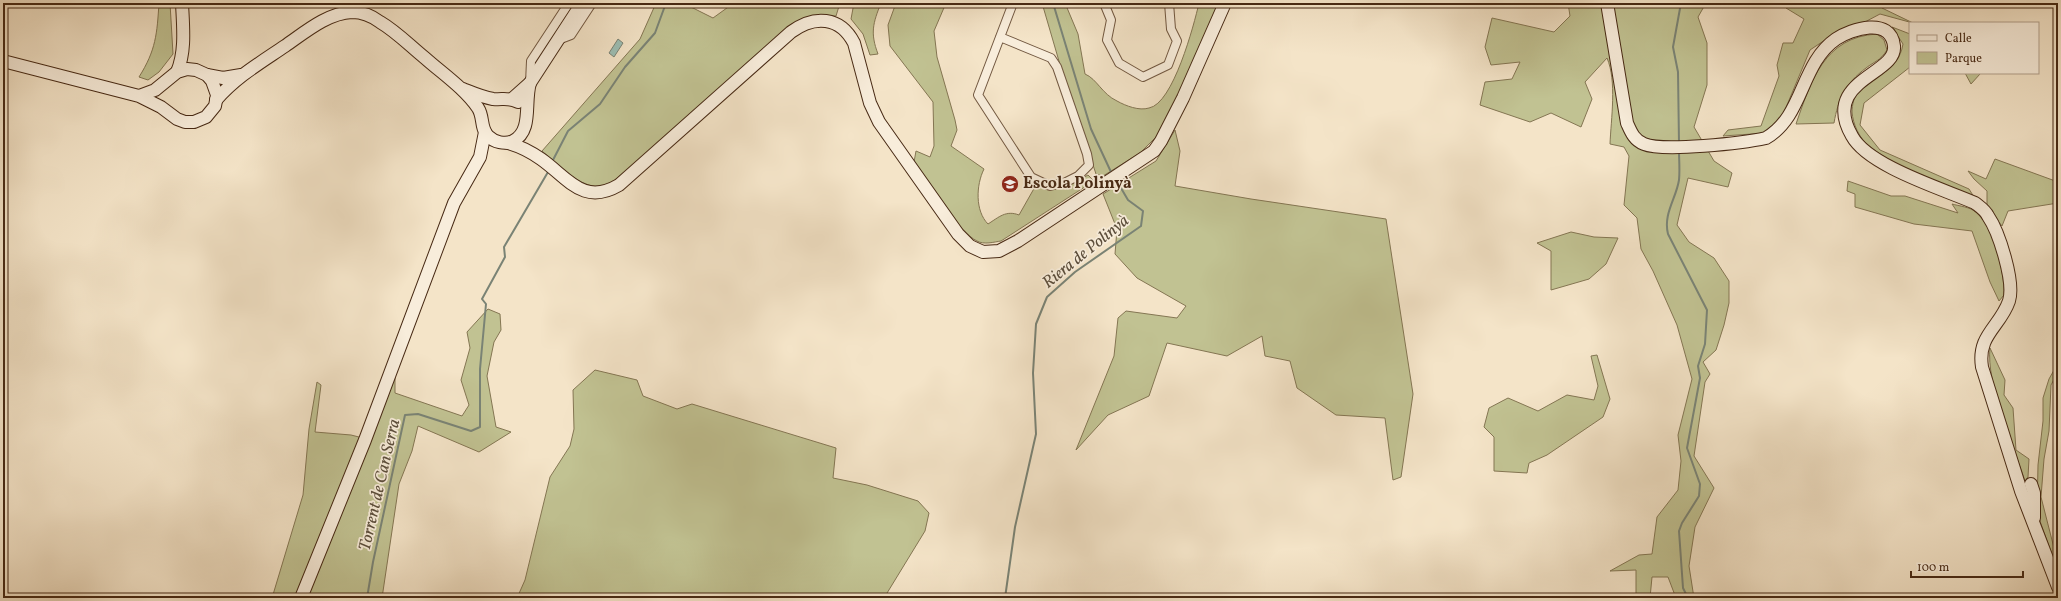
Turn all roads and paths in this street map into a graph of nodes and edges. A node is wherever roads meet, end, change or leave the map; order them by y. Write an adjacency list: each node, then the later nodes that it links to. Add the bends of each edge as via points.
1 (182, 3): 11 (main road)
2 (569, 3): 19 (street, via 531,61)
3 (582, 3): 13 (main road)
4 (592, 3): 13 (street, via 571,35)
5 (1013, 3): 12 (street)
6 (1104, 3): 7 (street, via 1111,20 1107,40 1119,63 1143,77 1168,65 1175,47 1177,41 1171,29)
7 (1169, 3)
8 (1225, 3): 32 (main road, via 1183,98 1154,151 1018,241 993,252 983,252 970,246 958,234 879,122 870,103 850,34 842,27 825,21 810,22 791,32 613,189 595,194 586,192)
9 (1607, 3): 34 (main road, via 1627,123 1635,138 1642,144 1652,147 1672,148 1766,138 1788,118 1814,61 1827,46 1843,35 1864,28 1876,28 1887,33 1894,46 1892,54 1887,63 1863,78 1852,90 1846,104 1846,123 1856,142 1869,154 1901,171 1975,203 1991,220 2009,272 2011,292 2005,309 1982,346 1980,354 2008,454)
10 (356, 7): 17 (main road, via 324,21); 20 (main road, via 384,24)
11 (184, 38): 15 (main road); 16 (main road, via 189,56)
12 (1000, 38): 12 (street, via 978,95 1031,177 1050,186 1078,176 1088,165 1087,154 1057,67 1051,58)
13 (558, 40): 19 (main road)
14 (3, 61): 21 (main road)
15 (177, 72): 16 (main road, via 187,69); 18 (main road)
16 (201, 73): 17 (main road, via 223,78); 24 (main road, via 216,88)
17 (241, 75): 24 (main road)
18 (168, 81): 21 (main road, via 155,90); 25 (main road, via 163,97)
19 (530, 83): 23 (main road); 26 (main road, via 526,95)
20 (460, 88): 22 (main road, via 482,97); 27 (main road)
21 (139, 96): 25 (main road)
22 (496, 99): 23 (main road); 27 (main road, via 485,109)
23 (512, 99): 26 (main road)
24 (216, 100): 25 (main road, via 210,114 202,120 181,121)
25 (170, 112)
26 (526, 112): 28 (main road)
27 (482, 118): 29 (main road)
28 (525, 129): 30 (main road, via 513,141); 32 (main road)
29 (485, 132): 30 (main road, via 492,139); 31 (main road)
30 (504, 143): 31 (main road); 32 (main road, via 524,148)
31 (480, 157): 36 (main road, via 454,203 365,440)
32 (541, 159)
33 (2032, 484): 34 (main road)
34 (2035, 529): 35 (main road)
35 (2058, 587)
36 (301, 598)

